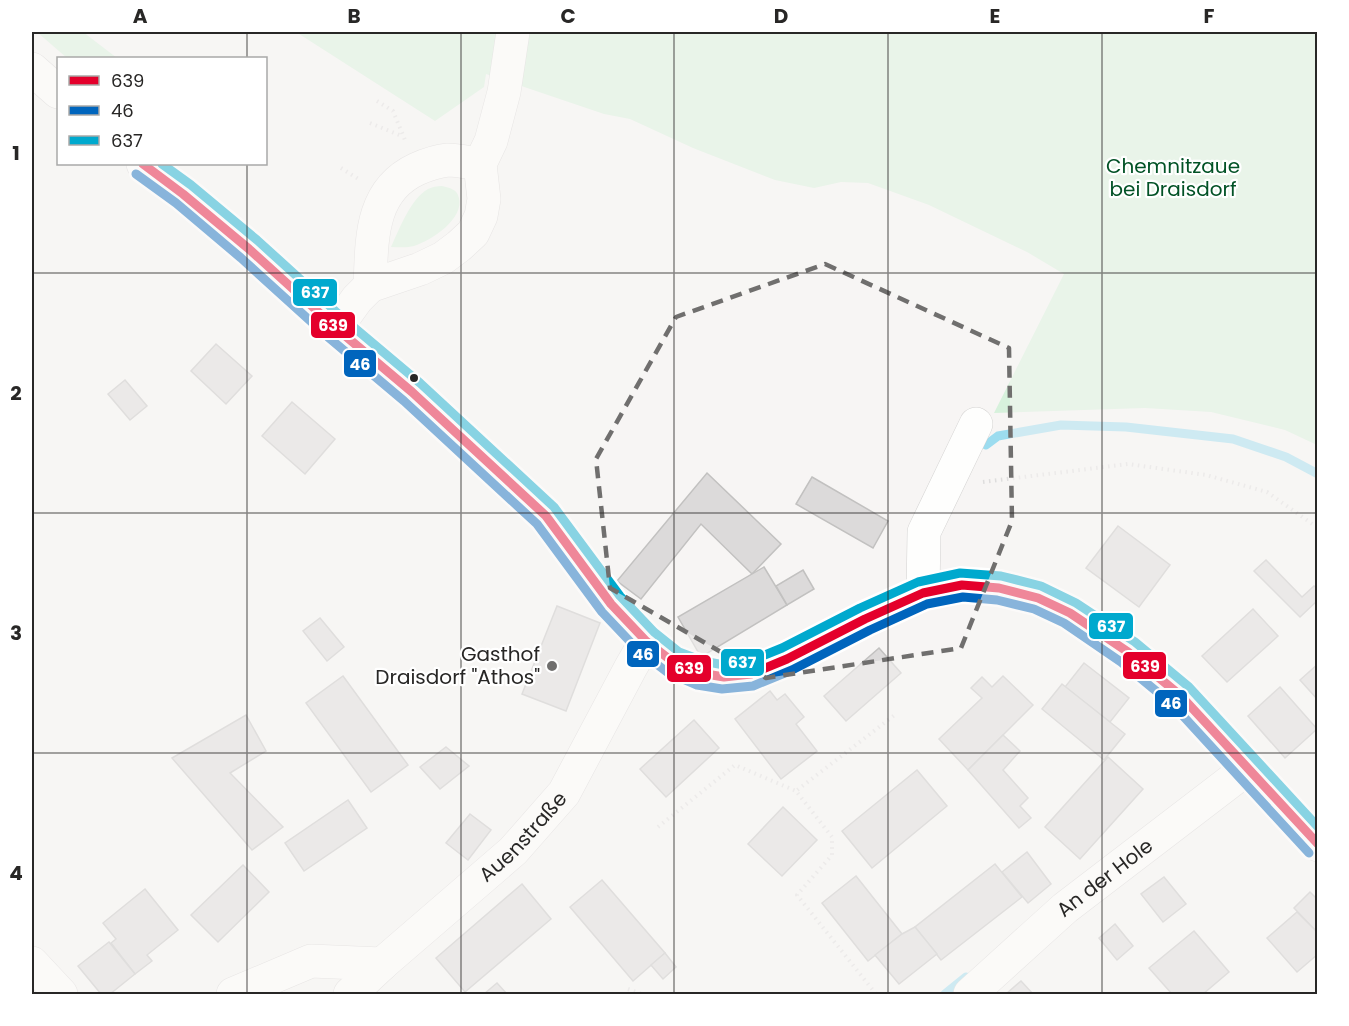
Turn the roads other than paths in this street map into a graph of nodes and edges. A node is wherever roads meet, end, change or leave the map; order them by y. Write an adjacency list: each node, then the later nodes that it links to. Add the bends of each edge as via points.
1 (513, 32): 4 (street, via 504,92 491,141)
2 (32, 69): 3 (street)
3 (57, 91)
4 (480, 164): 6 (street, via 484,200 472,233 443,258); 6 (street, via 447,160 426,165 405,174 389,191 378,211 372,240)
5 (144, 165): 7 (street, via 249,249)
6 (370, 286): 7 (street)
7 (336, 328): 10 (street, via 412,392 546,516 611,603)
8 (976, 424): 9 (street, via 924,532)
9 (922, 593): 10 (street, via 751,674 724,677 700,673 673,663); 11 (street, via 962,585 999,588 1038,598 1070,613 1128,652 1181,696)
10 (646, 641): 14 (street, Auenstraße, via 564,793 513,851)
11 (1248, 768): 12 (street); 18 (street, An der Hole, via 1065,908)
12 (1317, 845)
13 (32, 963): 15 (street)
14 (382, 964): 16 (street, via 311,961); 17 (street, Auenstraße)
15 (61, 994)
16 (233, 994)
17 (350, 994)
18 (970, 994)

